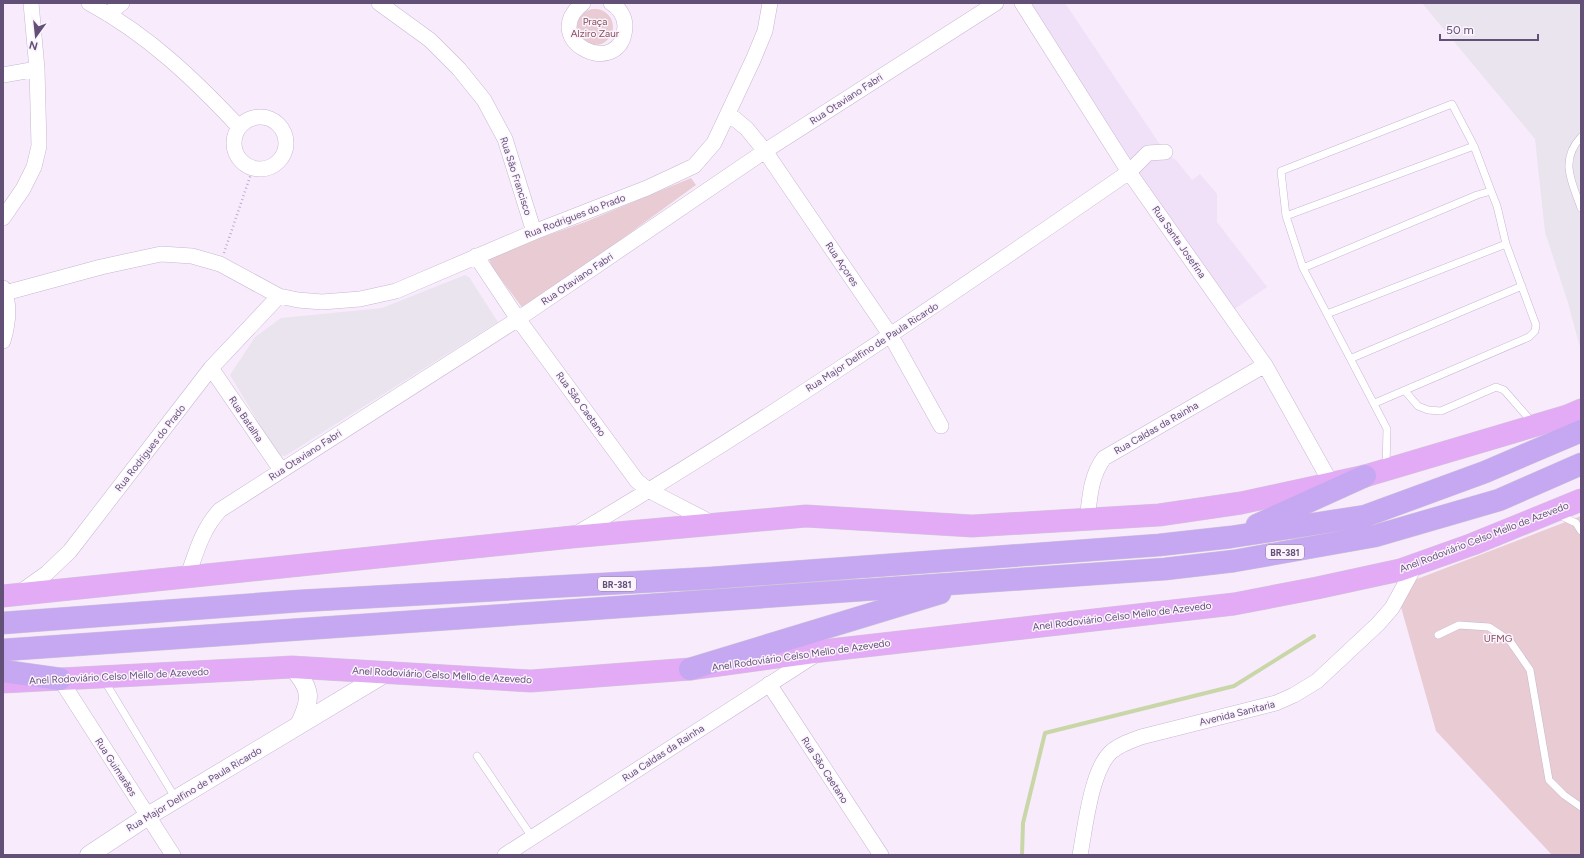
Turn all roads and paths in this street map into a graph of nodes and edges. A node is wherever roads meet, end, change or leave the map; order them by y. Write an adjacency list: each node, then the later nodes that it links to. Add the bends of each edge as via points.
1 (31, 3): 11 (street)
2 (89, 3): 10 (street)
3 (122, 3): 10 (street)
4 (379, 3): 25 (street, Rua São Francisco, via 430,40 459,69 484,100 505,139)
5 (583, 3): 6 (street, via 571,18 570,29 573,39 580,48 589,53 600,54 611,51 619,44 624,34 622,13)
6 (611, 3)
7 (770, 3): 13 (street, Rua Rodrigues do Prado, via 765,31)
8 (996, 3): 17 (street, Rua Otaviano Fabri)
9 (1022, 3): 20 (street, Rua Santa Josefina)
10 (108, 14): 14 (street, via 170,58)
11 (37, 69): 12 (street); 24 (street, via 39,146 34,167 23,189)
12 (3, 75)
13 (728, 113): 17 (street, Rua Açores, via 747,129); 25 (street, Rua Rodrigues do Prado, via 714,143 694,166 647,188)
14 (239, 127): 19 (street, via 233,143 235,151 242,162); 19 (street, via 250,119 264,117 273,120 284,135 286,144 279,161 262,169)
15 (1581, 138): 22 (lane, via 1573,146 1568,169)
16 (1474, 146): 21 (lane); 23 (lane); 23 (lane, via 1452,104 1281,171)
17 (764, 151): 34 (street, Rua Otaviano Fabri); 35 (street, Rua Açores)
18 (1165, 152): 20 (street, Rua Major Delfino de Paula Ricardo, via 1148,153)
19 (253, 168): 28 (path)
20 (1129, 172): 35 (street, Rua Major Delfino de Paula Ricardo); 38 (street, Rua Santa Josefina)
21 (1491, 191): 26 (lane, via 1498,206); 29 (lane)
22 (1581, 208)
23 (1286, 216): 29 (lane)
24 (3, 218)
25 (534, 232): 27 (street, Rua Rodrigues do Prado)
26 (1506, 244): 30 (lane); 33 (lane)
27 (476, 256): 32 (street, Rua Rodrigues do Prado, via 396,291 360,299 322,302); 34 (street, Rua São Caetano)
28 (220, 264): 31 (street, Rua Rodrigues do Prado, via 192,256 161,254); 32 (street, Rua Rodrigues do Prado)
29 (1303, 268): 33 (lane)
30 (1522, 286): 37 (lane); 40 (lane, via 1536,325 1535,332 1529,337)
31 (4, 290): 36 (street, via 8,322)
32 (279, 296): 39 (street, Rua Rodrigues do Prado)
33 (1327, 314): 37 (lane)
34 (518, 319): 47 (street, Rua Otaviano Fabri); 51 (street, Rua São Caetano, via 637,481)
35 (891, 336): 43 (street, Rua Açores); 51 (street, Rua Major Delfino de Paula Ricardo)
36 (3, 341)
37 (1352, 358): 41 (lane)
38 (1265, 365): 50 (street, Rua Santa Josefina); 54 (street, Rua Caldas da Rainha, via 1104,458 1092,480)
39 (211, 368): 47 (street, Rua Batalha); 62 (street, Rua Rodrigues do Prado, via 70,551 47,572)
40 (1405, 391): 41 (lane); 44 (lane, via 1418,406 1441,411 1496,387 1504,390)
41 (1375, 403): 48 (lane, via 1387,429)
42 (1581, 410): 44 (main road)
43 (941, 426)
44 (1535, 426): 48 (main road)
45 (1581, 431): 58 (highway, BR-381, via 1485,472 1365,516)
46 (1581, 464): 61 (highway, BR-381, via 1499,500 1375,536 1234,561 1165,569)
47 (281, 470): 60 (street, Rua Otaviano Fabri, via 220,510 210,520)
48 (1386, 470): 49 (main road)
49 (1365, 476): 50 (main road); 58 (highway)
50 (1331, 483): 54 (main road, via 1241,503 1159,515)
51 (650, 491): 55 (street, Rua São Caetano); 57 (street, Rua Major Delfino de Paula Ricardo)
52 (1581, 500): 53 (main road, Anel Rodoviário Celso Mello de Azevedo)
53 (1549, 513): 56 (lane, via 1564,516 1576,523); 59 (main road, Anel Rodoviário Celso Mello de Azevedo)
54 (1087, 520): 55 (main road, via 972,526 806,516)
55 (712, 523): 57 (main road)
56 (1581, 531)
57 (572, 537): 60 (main road)
58 (1231, 537): 63 (highway, BR-381, via 1159,545 711,578 299,601)
59 (1416, 564): 66 (main road, Anel Rodoviário Celso Mello de Azevedo, via 1400,570 1234,604); 85 (street, Avenida Sanitaria, via 1392,608 1378,624 1317,681 1294,696 1276,704 1141,737 1121,745 1109,754 1094,785)
60 (187, 578): 62 (main road)
61 (977, 582): 65 (highway, BR-381); 68 (highway)
62 (10, 595)
63 (3, 623)
64 (1438, 634): 78 (lane, via 1459,626 1490,627 1510,641 1530,670 1550,780)
65 (3, 650)
66 (821, 651): 68 (main road, Anel Rodoviário Celso Mello de Azevedo); 74 (street, Rua Caldas da Rainha)
67 (292, 667): 70 (main road, Anel Rodoviário Celso Mello de Azevedo); 71 (main road, Anel Rodoviário Celso Mello de Azevedo); 75 (street, via 308,688 307,709)
68 (690, 669): 70 (main road, Anel Rodoviário Celso Mello de Azevedo, via 531,680)
69 (3, 671): 72 (highway)
70 (389, 671): 75 (street, Rua Major Delfino de Paula Ricardo)
71 (101, 676): 72 (main road, Anel Rodoviário Celso Mello de Azevedo); 77 (lane)
72 (60, 679): 73 (main road, Anel Rodoviário Celso Mello de Azevedo); 79 (street, Rua Guimarães)
73 (3, 682)
74 (769, 684): 80 (street, Rua Caldas da Rainha); 84 (street, Rua São Caetano)
75 (299, 726): 77 (street, Rua Major Delfino de Paula Ricardo)
76 (476, 756): 80 (lane)
77 (176, 799): 79 (street, Rua Major Delfino de Paula Ricardo)
78 (1581, 808)
79 (148, 816): 81 (street, Rua Major Delfino de Paula Ricardo); 82 (street, Rua Guimarães)
80 (529, 845): 83 (street, Rua Caldas da Rainha)
81 (89, 855)
82 (173, 855)
83 (505, 855)
84 (881, 855)
85 (1080, 855)

